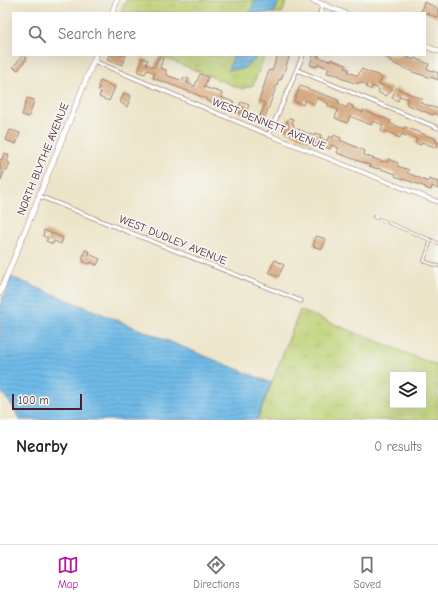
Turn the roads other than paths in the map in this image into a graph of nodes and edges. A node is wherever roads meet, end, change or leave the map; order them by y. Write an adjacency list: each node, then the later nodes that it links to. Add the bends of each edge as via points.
1 (117, 0): 4 (street)
2 (312, 0): 3 (street)
3 (323, 4): 5 (street); 6 (street)
4 (112, 12)
5 (320, 12)
6 (342, 12)
7 (426, 46): 8 (street)
8 (438, 51)
9 (96, 56): 11 (street, NORTH BLYTHE AVENUE)
10 (303, 56): 12 (street)
11 (94, 61): 14 (street, WEST DENNETT AVENUE); 15 (street, NORTH BLYTHE AVENUE)
12 (297, 70): 13 (street); 14 (street)
13 (438, 128)
14 (269, 135): 16 (street, WEST DENNETT AVENUE)
15 (39, 196): 21 (street, NORTH BLYTHE AVENUE); 22 (street, WEST DUDLEY AVENUE)
16 (438, 202)
17 (374, 217): 18 (lane)
18 (431, 240): 19 (lane); 20 (lane, via 424,260)
19 (438, 243)
20 (438, 266)
21 (0, 293)
22 (301, 301)

